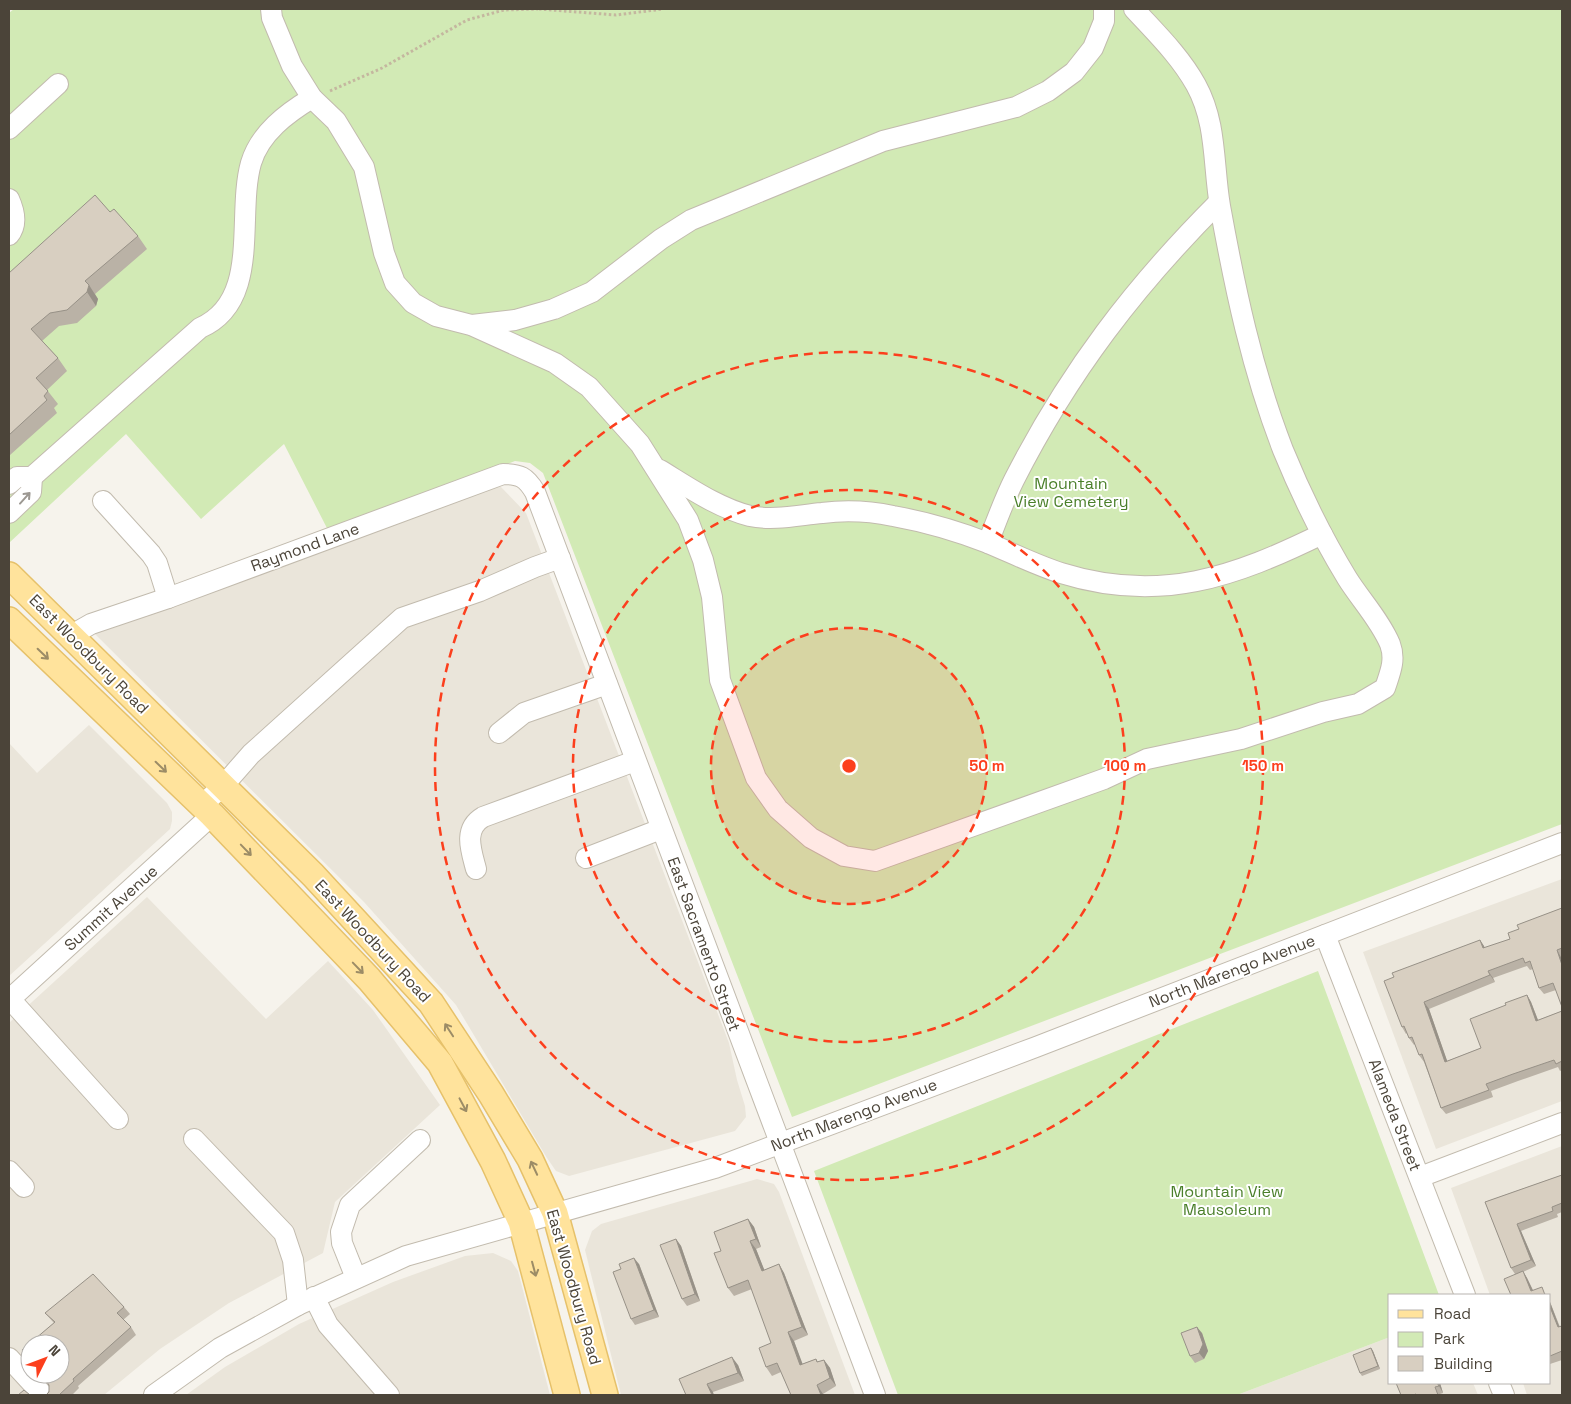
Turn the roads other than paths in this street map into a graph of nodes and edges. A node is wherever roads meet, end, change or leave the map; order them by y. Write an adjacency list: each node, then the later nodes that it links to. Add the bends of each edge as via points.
1 (271, 9): 5 (street, via 292,66)
2 (1104, 9): 10 (street, via 1104,21 1093,48 1074,72 1016,107 883,141 691,220 592,292 554,309 515,320)
3 (1134, 9): 8 (street, via 1175,53 1196,85 1208,115 1215,149)
4 (58, 84): 6 (street)
5 (312, 98): 10 (street, via 336,121 364,167 384,253 395,283 413,303 436,316); 12 (street, via 290,111 268,132 252,161 246,191 243,257 231,302 215,321 200,328)
6 (9, 129)
7 (9, 199): 9 (street, via 15,212 13,230)
8 (1219, 202): 17 (street, via 1256,374 1302,496); 18 (street, via 1138,288 1097,342 1013,481)
9 (9, 235)
10 (471, 325): 11 (street, via 555,363 589,387)
11 (658, 469): 17 (street, via 688,520 703,560 712,597 720,680 756,778 778,809 811,838 844,856 875,861 1104,779 1147,759 1241,739 1358,704 1385,688 1393,662 1390,645); 18 (street, via 722,506 752,516 786,517 856,510 940,526)
12 (32, 477): 13 (street, via 17,477); 16 (street, one-way to 12, via 31,492)
13 (9, 484)
14 (535, 492): 19 (street, East Sacramento Street); 21 (street, Raymond Lane, via 528,480 519,474 503,474)
15 (103, 501): 21 (street, via 151,554)
16 (9, 513)
17 (1322, 534): 18 (street, via 1274,558 1231,574 1189,584 1147,588 1101,583 1062,573)
18 (988, 543)
19 (560, 558): 24 (street, East Sacramento Street); 27 (street, Summit Avenue, via 402,618 251,754)
20 (9, 575): 23 (main road, East Woodbury Road)
21 (168, 598): 23 (street, Raymond Lane, via 91,624)
22 (9, 620): 28 (main road, East Woodbury Road, one-way to 28)
23 (70, 636): 27 (main road, East Woodbury Road)
24 (606, 684): 25 (street, via 524,713); 26 (street, East Sacramento Street)
25 (499, 733)
26 (636, 761): 29 (street, East Sacramento Street); 32 (street, via 474,823 470,833)
27 (223, 786): 28 (street, Summit Avenue); 43 (main road, East Woodbury Road, one-way to 27, via 530,1159 431,1003 313,875)
28 (207, 810): 34 (street, Summit Avenue); 44 (main road, East Woodbury Road, one-way to 44, via 369,979 440,1062 493,1161)
29 (661, 830): 31 (street); 39 (street, East Sacramento Street)
30 (1562, 843): 33 (street, North Marengo Avenue)
31 (586, 858)
32 (476, 869)
33 (1325, 935): 39 (street, North Marengo Avenue); 41 (street, Alameda Street)
34 (9, 1000): 35 (street)
35 (118, 1119)
36 (1562, 1123): 41 (street)
37 (194, 1139): 47 (street, via 284,1233)
38 (420, 1140): 45 (street, via 350,1205 341,1232)
39 (778, 1143): 43 (street, North Marengo Avenue, via 715,1168); 54 (street, East Sacramento Street)
40 (9, 1170): 42 (street)
41 (1420, 1177): 46 (street, Alameda Street)
42 (24, 1187)
43 (555, 1212): 44 (street, North Marengo Avenue); 53 (main road, East Woodbury Road)
44 (521, 1222): 45 (street, North Marengo Avenue, via 406,1256); 52 (main road, East Woodbury Road, one-way to 52)
45 (356, 1278): 47 (street, North Marengo Avenue)
46 (1466, 1294)
47 (306, 1301): 50 (street, North Marengo Avenue, via 220,1348); 51 (street)
48 (9, 1358): 49 (street)
49 (43, 1395)
50 (154, 1395)
51 (389, 1395)
52 (567, 1395)
53 (605, 1395)
54 (875, 1395)

